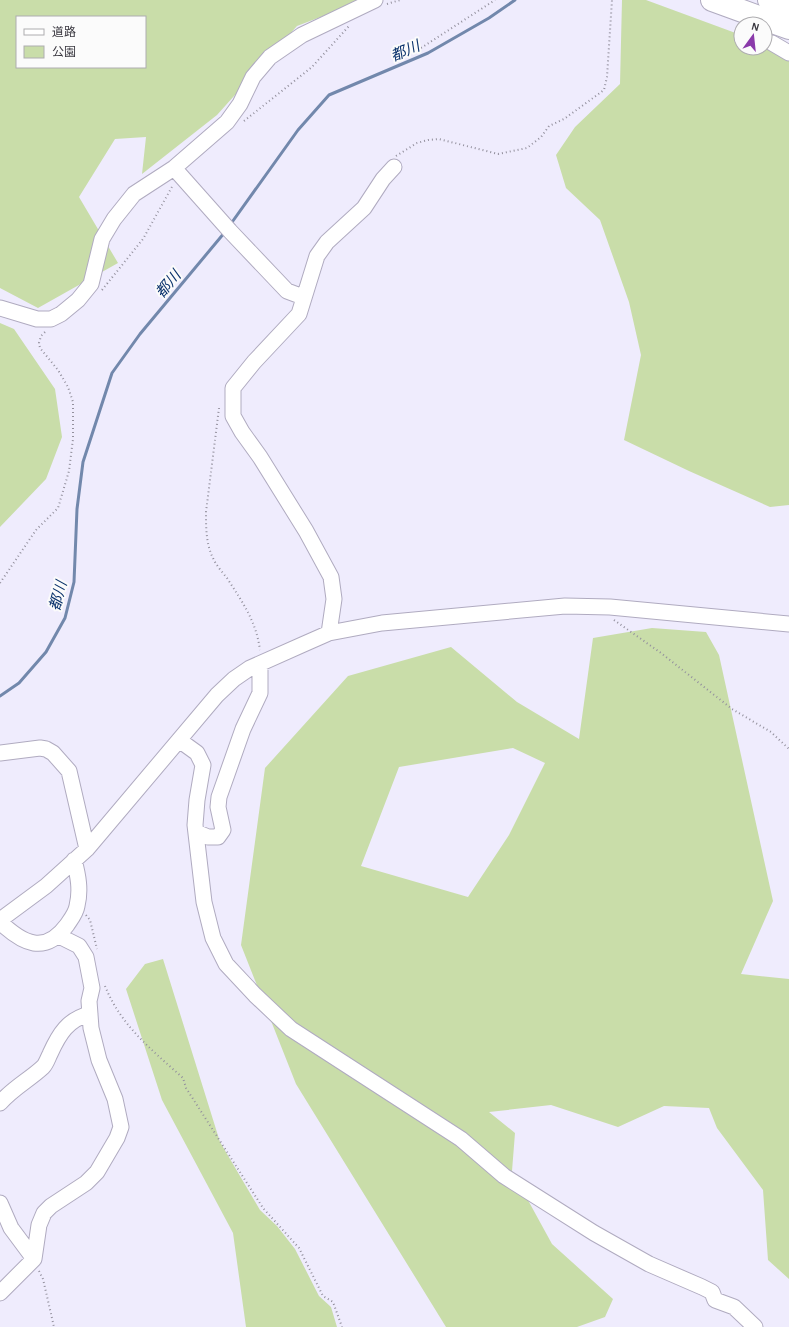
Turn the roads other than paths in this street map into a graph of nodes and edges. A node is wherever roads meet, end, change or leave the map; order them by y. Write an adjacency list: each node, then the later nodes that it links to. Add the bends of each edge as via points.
1 (712, 0): 3 (highway)
2 (377, 3): 9 (street, via 302,35 270,57 253,77 240,104 227,122)
3 (762, 8): 4 (highway); 5 (highway); 6 (highway)
4 (789, 8)
5 (789, 28)
6 (781, 38): 7 (street)
7 (789, 53)
8 (393, 163): 10 (street, via 364,208 327,242 317,256)
9 (178, 172): 10 (street, via 287,291); 11 (street, via 134,194 102,239 91,284 78,300 61,314 36,319)
10 (303, 297): 13 (street, via 299,314 233,388 233,416 306,531 331,576 334,599)
11 (0, 308)
12 (783, 624): 13 (street, via 593,606 566,606 382,623); 14 (street)
13 (329, 633): 15 (street)
14 (789, 633)
15 (260, 664): 16 (street, via 234,679); 18 (street, via 260,693 219,797 222,830 218,837 208,837)
16 (179, 740): 18 (street, via 197,753 203,765 197,800); 19 (street)
17 (0, 753): 19 (street, via 40,748 53,753 69,771)
18 (196, 832): 28 (street, via 204,902 212,938 226,964 291,1028 461,1139 504,1176 594,1233 649,1264 712,1292 715,1300 734,1307)
19 (87, 850): 20 (street)
20 (74, 860): 21 (street, via 46,886); 22 (street, via 79,891 77,906)
21 (0, 921): 22 (street, via 17,938 29,943 51,941)
22 (58, 936): 23 (street, via 78,946 86,957 92,988)
23 (90, 1014): 24 (street, via 81,1016 67,1025 59,1035 45,1066 18,1084); 26 (street, via 99,1060 115,1099 121,1127 97,1172 44,1213 39,1225)
24 (0, 1103)
25 (0, 1203): 26 (street, via 11,1228)
26 (34, 1259): 27 (street)
27 (0, 1293)
28 (755, 1327)

